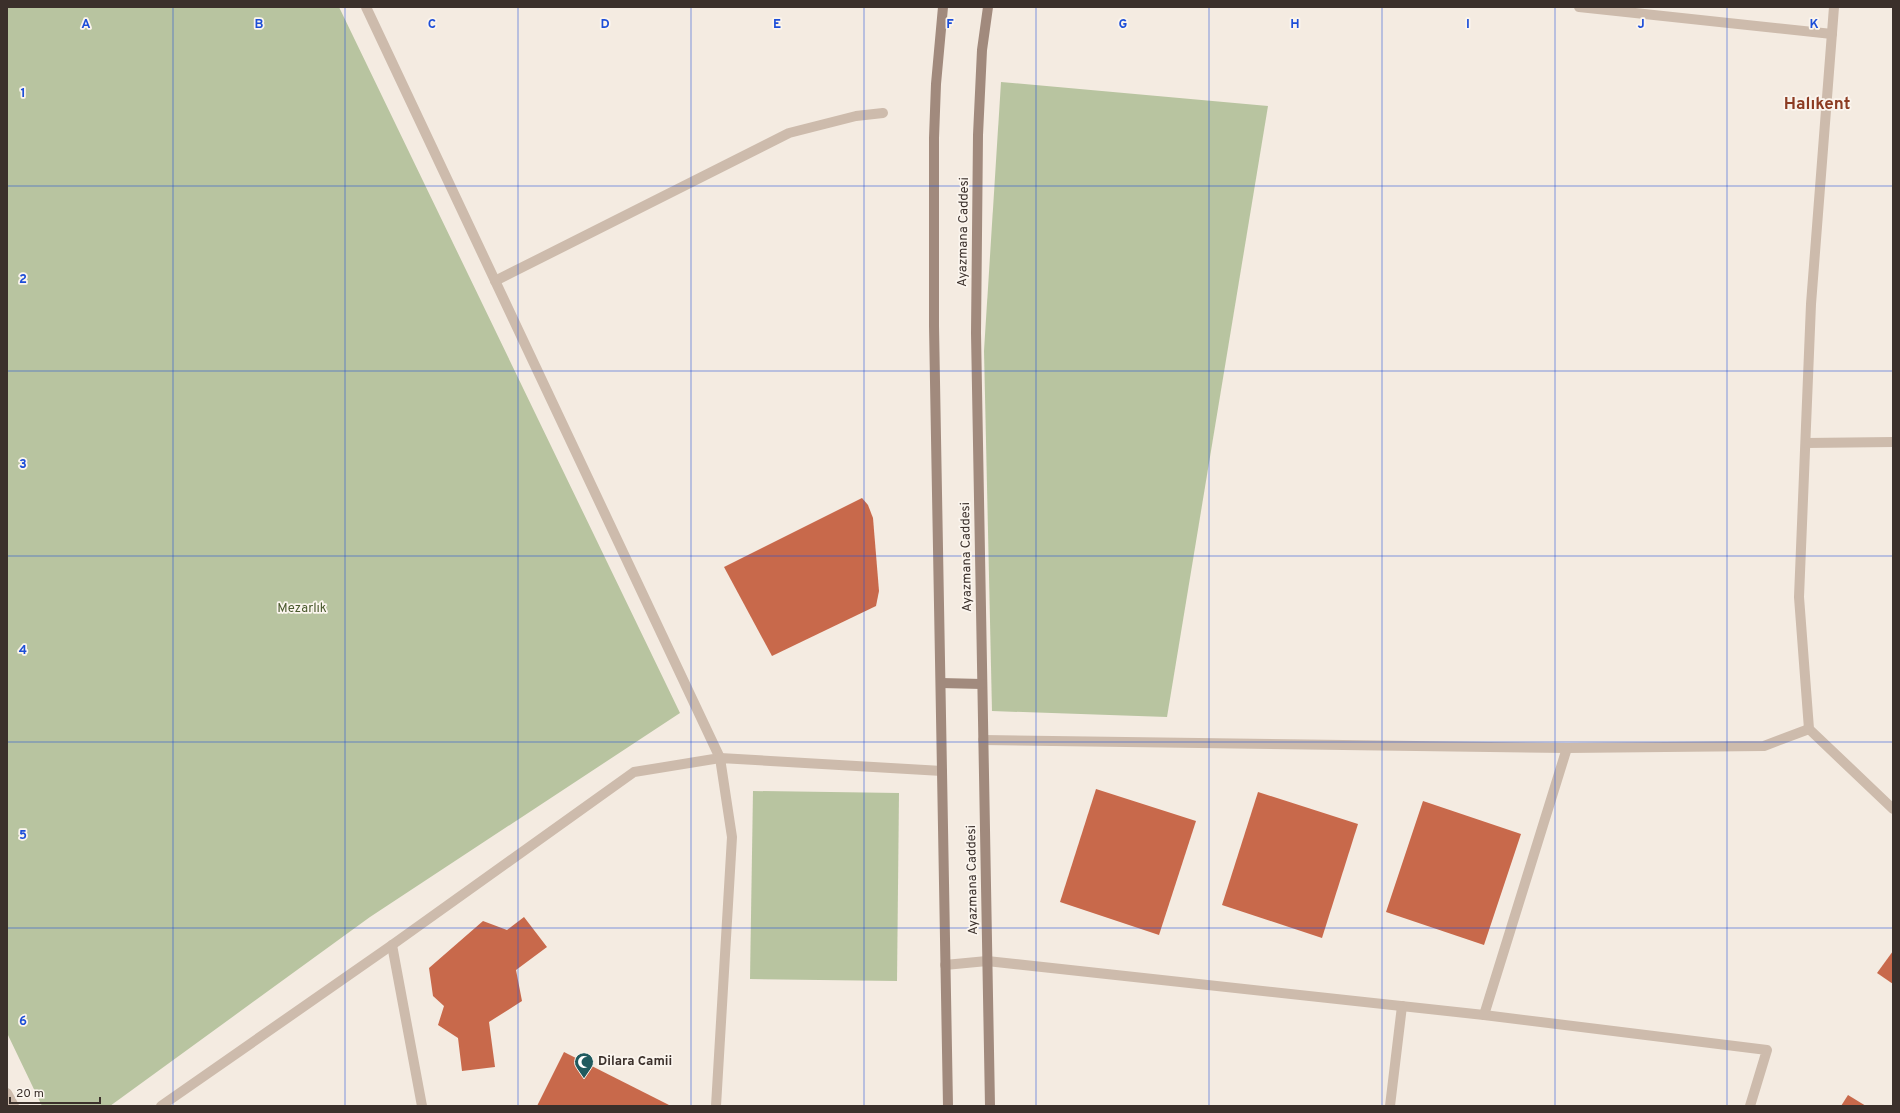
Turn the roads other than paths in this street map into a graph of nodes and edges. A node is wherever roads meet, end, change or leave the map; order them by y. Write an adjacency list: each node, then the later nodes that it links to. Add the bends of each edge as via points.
1 (366, 7): 8 (street)
2 (943, 7): 11 (main road, via 934,138 934,326)
3 (988, 7): 12 (main road, Ayazmana Caddesi, via 982,50 976,228)
4 (1579, 7): 6 (street)
5 (1834, 7): 6 (street)
6 (1832, 34): 10 (street, via 1811,304)
7 (883, 113): 8 (street, via 856,116 789,133)
8 (495, 281): 16 (street)
9 (1893, 442): 10 (street)
10 (1806, 443): 13 (street, via 1799,597)
11 (940, 684): 12 (main road); 17 (main road)
12 (982, 684): 14 (main road, Ayazmana Caddesi)
13 (1809, 729): 15 (street, via 1764,746); 18 (street)
14 (983, 740): 15 (street); 20 (main road, Ayazmana Caddesi)
15 (1567, 748): 23 (street)
16 (720, 758): 17 (street); 19 (street, via 634,772); 28 (street, via 732,837)
17 (942, 771): 21 (main road)
18 (1893, 810)
19 (392, 945): 26 (street); 27 (street)
20 (987, 962): 21 (street); 22 (street); 30 (main road, Ayazmana Caddesi)
21 (945, 965): 29 (main road)
22 (1402, 1006): 23 (street); 31 (street)
23 (1484, 1014): 32 (street, via 1767,1050)
24 (7, 1092): 25 (street)
25 (14, 1106)
26 (161, 1106)
27 (422, 1106)
28 (716, 1106)
29 (948, 1106)
30 (990, 1106)
31 (1390, 1106)
32 (1750, 1106)

